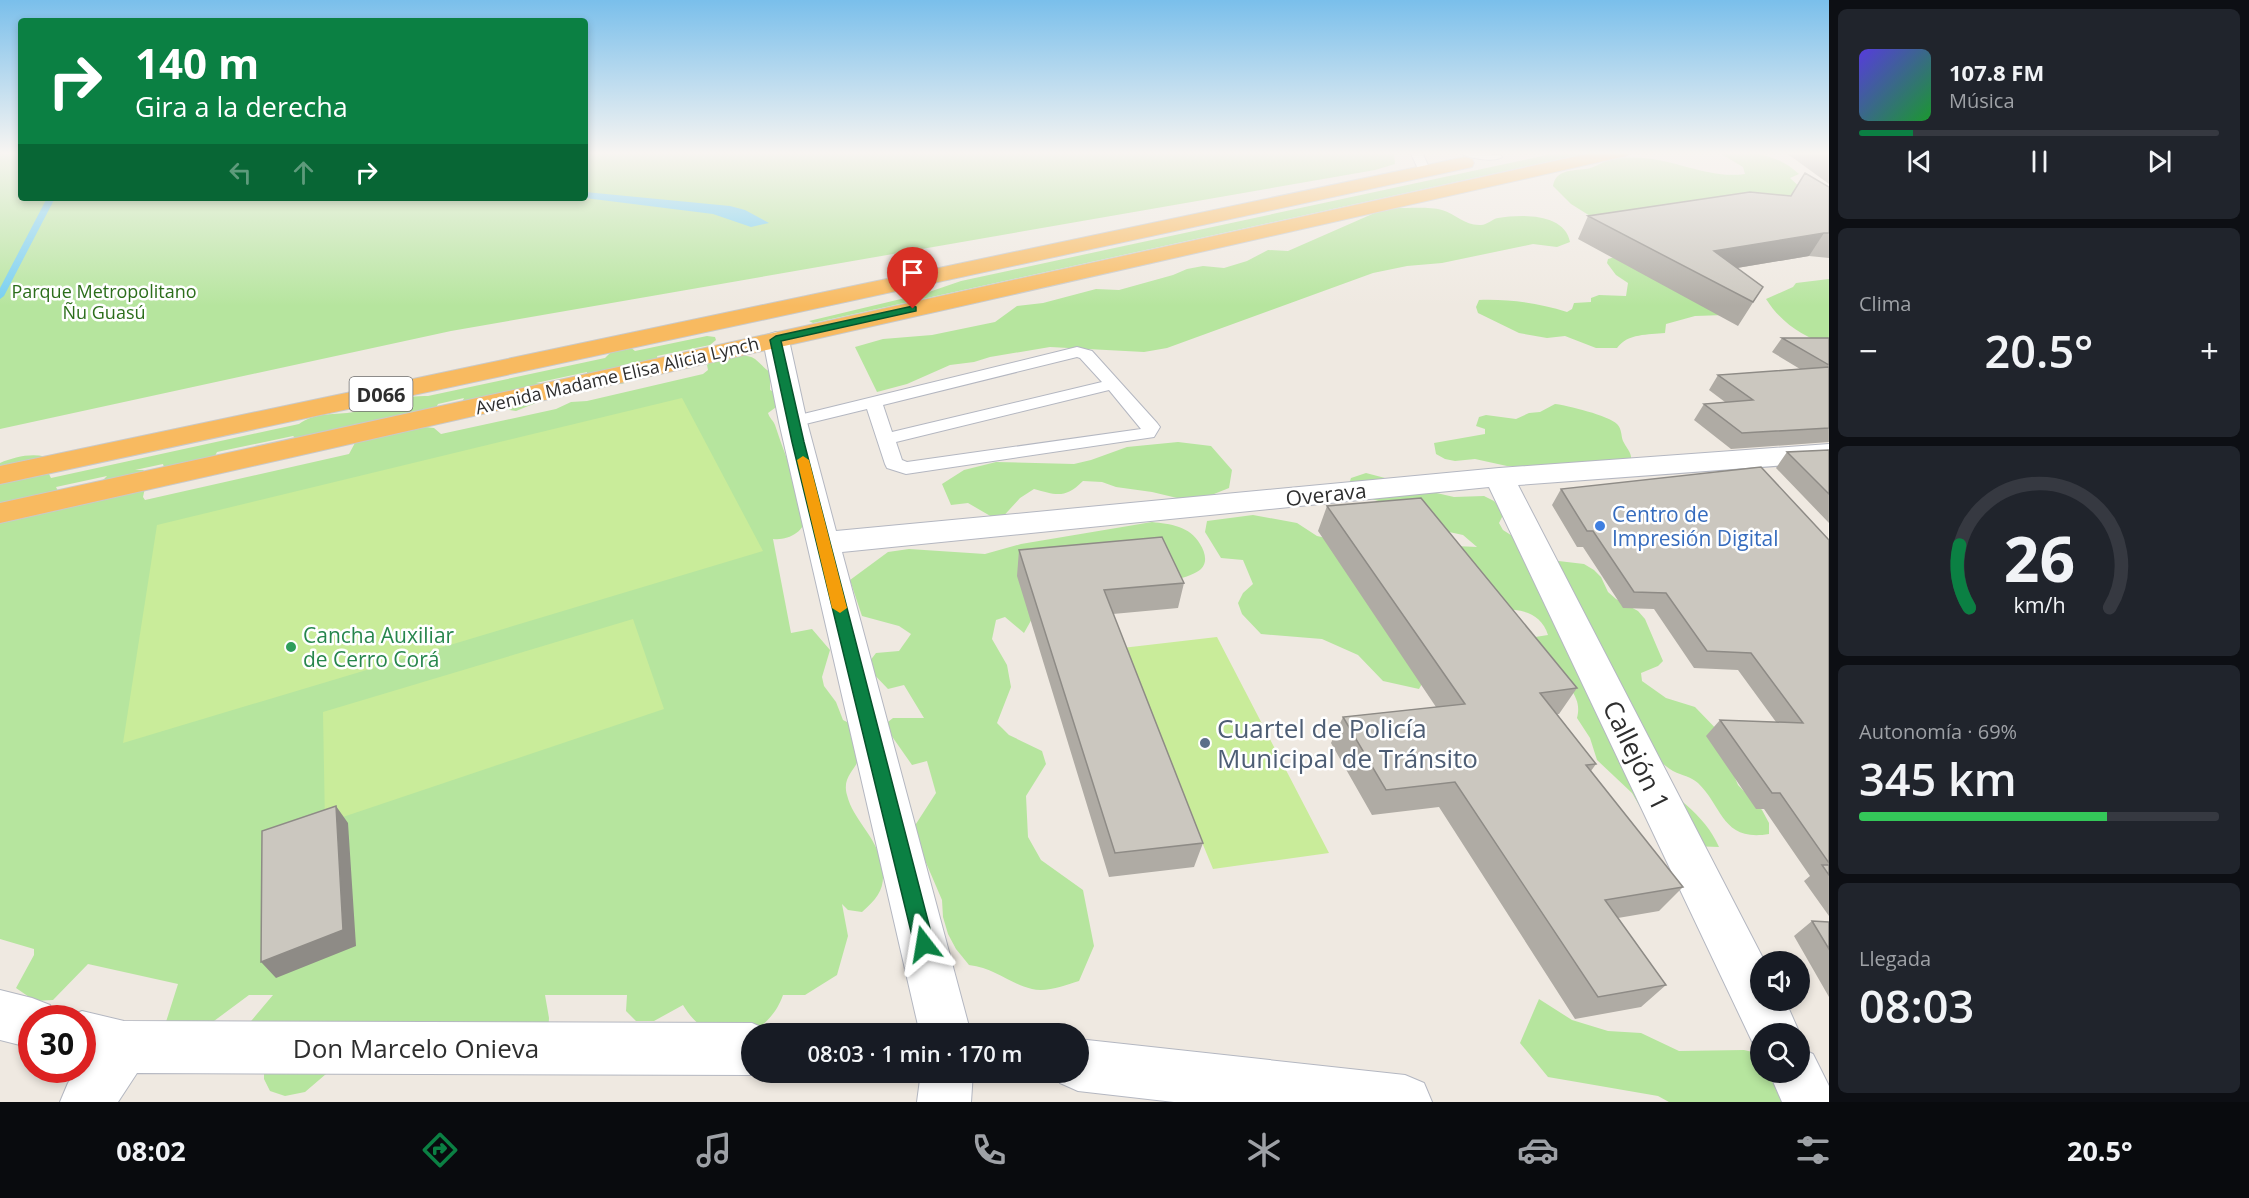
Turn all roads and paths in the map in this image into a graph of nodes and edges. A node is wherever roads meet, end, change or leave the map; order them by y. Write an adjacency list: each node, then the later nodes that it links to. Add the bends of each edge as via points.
1 (1276, 203): 3 (highway, via 959,270 943,284)
2 (1367, 203): 3 (highway, Avenida Madame Elisa Alicia Lynch / D066)
3 (768, 325): 6 (street); 10 (highway, Avenida Madame Elisa Alicia Lynch / D066); 13 (highway, Avenida Madame Elisa Alicia Lynch / D066)
4 (1114, 384): 5 (lane, via 1086,354 1077,352); 7 (lane); 7 (lane, via 1151,427 1148,433 906,468 894,464)
5 (873, 402): 6 (lane); 7 (lane)
6 (793, 422): 14 (street)
7 (885, 439)
8 (1829, 453): 9 (street, Overava)
9 (1747, 458): 11 (street, Overava); 12 (street)
10 (0, 475)
11 (1499, 477): 14 (street, Overava); 18 (street, Callejón 1)
12 (1770, 482)
13 (0, 513)
14 (824, 543): 17 (street)
15 (0, 1015): 16 (street)
16 (18, 1020)
17 (943, 1023)
18 (1770, 1023)
19 (103, 1042): 20 (street, Don Marcelo Onieva); 24 (street)
20 (741, 1049)
21 (1089, 1066): 26 (street)
22 (946, 1083): 25 (street)
23 (1800, 1083): 27 (street)
24 (87, 1102)
25 (944, 1102)
26 (1404, 1102)
27 (1809, 1102)

